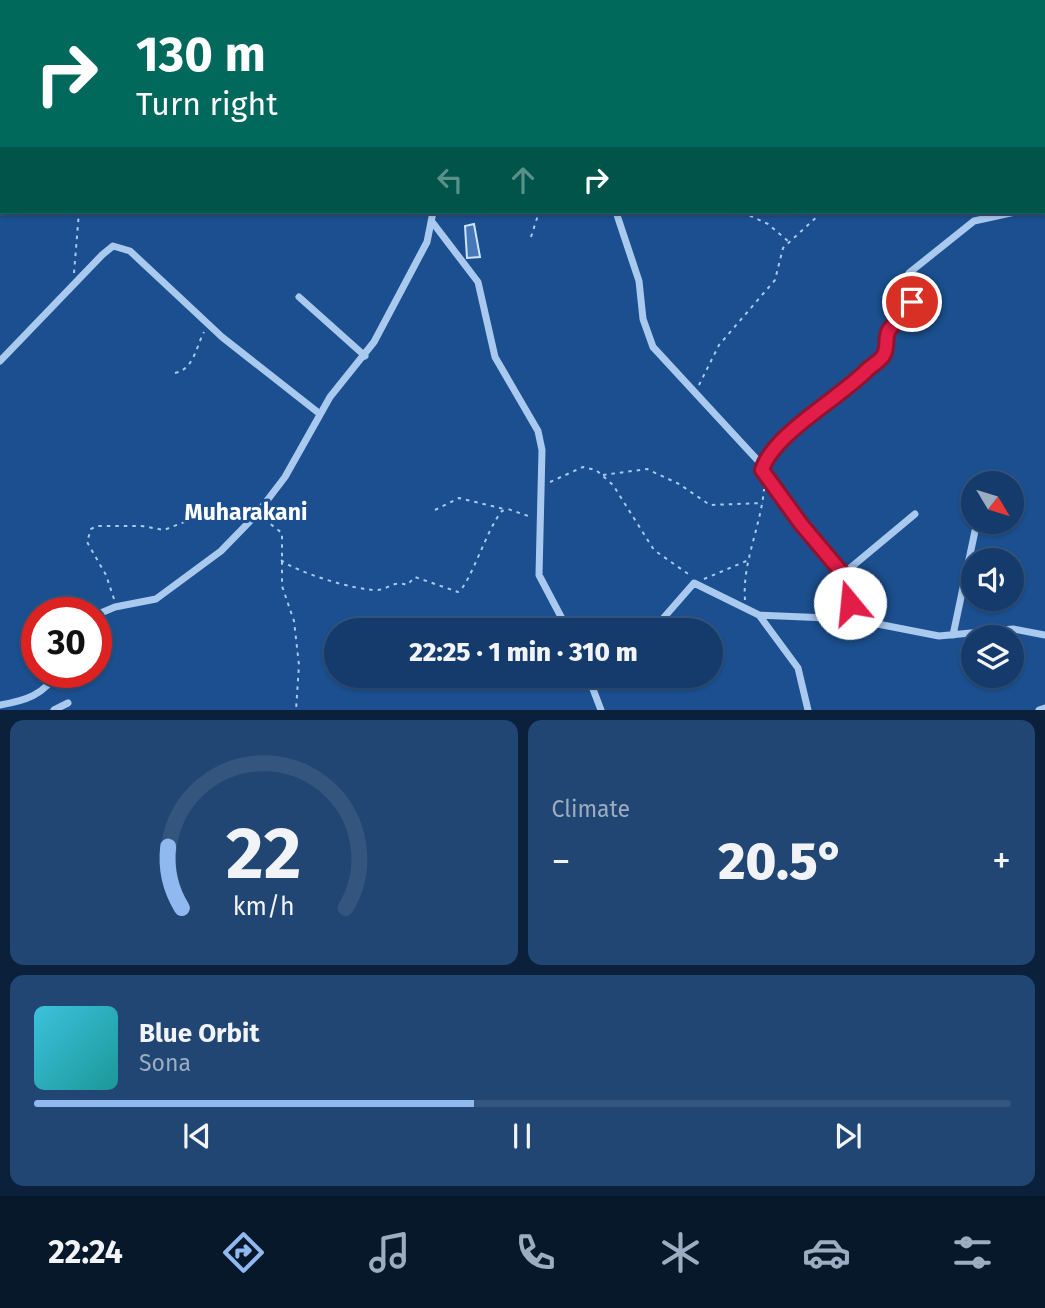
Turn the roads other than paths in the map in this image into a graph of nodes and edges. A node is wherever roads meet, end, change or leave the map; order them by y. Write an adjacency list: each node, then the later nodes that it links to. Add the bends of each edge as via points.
1 (433, 214): 4 (street)
2 (617, 214): 9 (street, via 639,281 648,337 662,360)
3 (1006, 214): 9 (street, via 974,221 909,273 906,282 912,306 888,331 884,355 807,418 777,447)
4 (433, 223): 6 (street); 15 (street, via 478,282 495,357 541,439 539,575)
5 (299, 297): 6 (street)
6 (365, 356): 8 (street)
7 (0, 360): 8 (street, via 102,255 121,246 144,262 210,327)
8 (320, 414): 13 (street, via 285,477 241,534 156,599)
9 (763, 470): 12 (street)
10 (915, 514): 12 (street)
11 (974, 534): 18 (street)
12 (843, 574): 17 (street)
13 (112, 608)
14 (759, 615): 16 (street, via 694,583); 17 (street); 27 (street, via 798,668)
15 (562, 618)
16 (663, 618)
17 (852, 619): 18 (street, via 911,633)
18 (953, 635): 19 (street, via 1013,629)
19 (1045, 635)
20 (43, 688): 23 (street)
21 (594, 688): 26 (street)
22 (68, 703): 25 (street)
23 (0, 705)
24 (1045, 708): 28 (street)
25 (54, 709)
26 (601, 709)
27 (808, 709)
28 (1039, 709)

